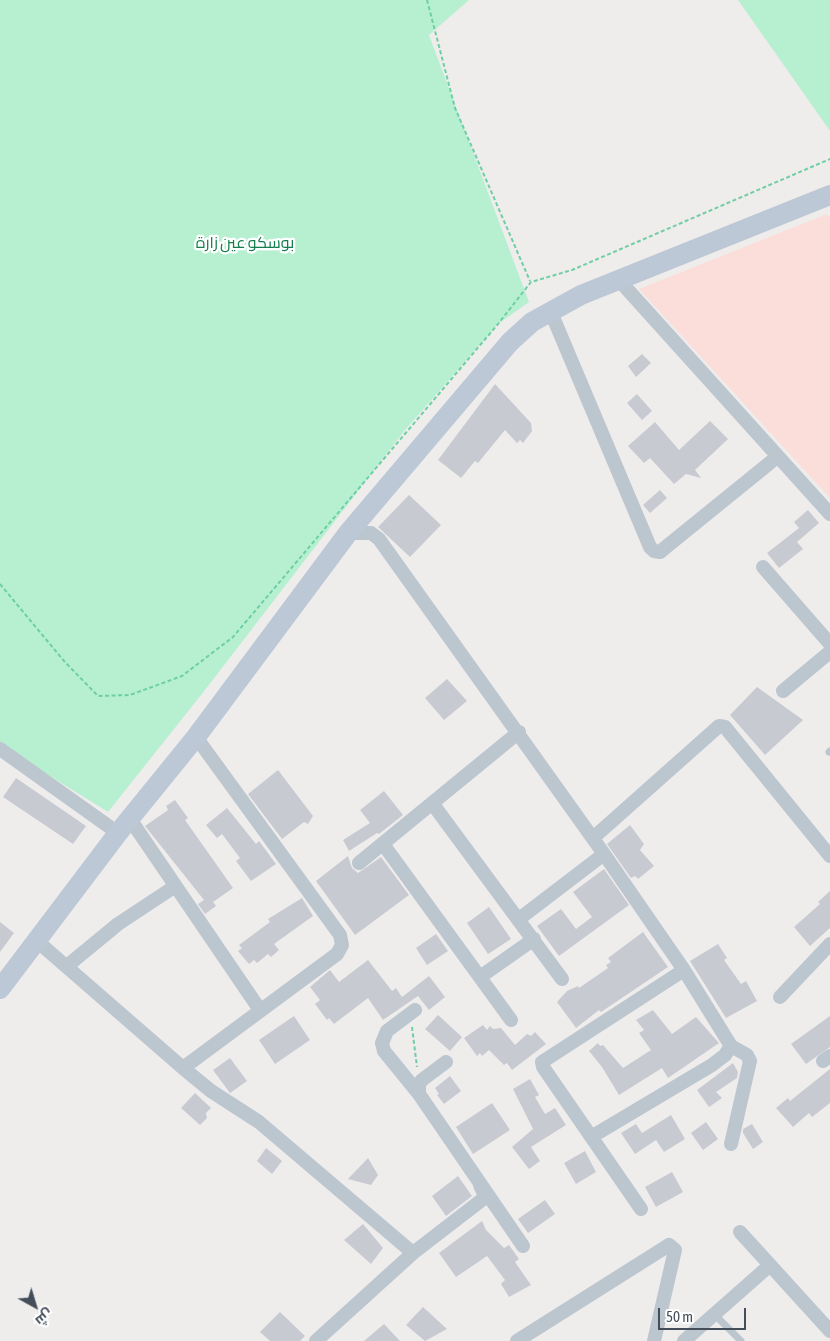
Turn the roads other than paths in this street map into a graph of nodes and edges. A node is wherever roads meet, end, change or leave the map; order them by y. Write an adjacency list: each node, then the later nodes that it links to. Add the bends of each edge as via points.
1 (830, 195): 2 (main road)
2 (618, 279): 3 (main road); 4 (street)
3 (550, 310): 4 (street, via 654,551 666,548); 6 (main road, via 510,342)
4 (778, 457): 5 (street)
5 (830, 514)
6 (348, 533): 11 (street, via 371,533 379,539); 12 (main road)
7 (763, 567): 8 (street)
8 (830, 644)
9 (830, 652): 10 (street)
10 (783, 691)
11 (519, 732): 14 (street); 16 (street)
12 (196, 737): 15 (main road); 32 (street, via 340,935 342,945 337,954)
13 (0, 749): 15 (street)
14 (432, 803): 17 (street); 22 (street)
15 (124, 826): 21 (street); 24 (main road)
16 (593, 838): 18 (street); 19 (street, via 719,726 725,727)
17 (383, 844): 20 (street); 28 (street)
18 (604, 854): 22 (street); 27 (street)
19 (830, 856)
20 (359, 863)
21 (174, 887): 26 (street, via 118,924); 32 (street)
22 (519, 919): 23 (street)
23 (534, 940): 28 (street); 29 (street)
24 (37, 941): 26 (street); 30 (main road)
25 (830, 944): 31 (street)
26 (67, 966): 37 (street)
27 (684, 970): 35 (street); 39 (street, via 542,1062)
28 (480, 977): 34 (street)
29 (562, 978)
30 (0, 989)
31 (780, 997)
32 (260, 1010): 37 (street)
33 (413, 1011): 38 (street, via 387,1032 382,1043 384,1051)
34 (511, 1020)
35 (731, 1046): 39 (street, via 712,1065); 40 (street, via 747,1055 750,1061)
36 (446, 1062): 38 (street)
37 (183, 1068): 45 (street, via 259,1122)
38 (419, 1089): 41 (street)
39 (591, 1137): 42 (street)
40 (731, 1144)
41 (480, 1184): 44 (street); 45 (street, via 485,1196 483,1199)
42 (641, 1209)
43 (740, 1232): 46 (street)
44 (524, 1246)
45 (413, 1253): 49 (street)
46 (769, 1266): 47 (street); 48 (street)
47 (714, 1314): 52 (street); 53 (lane)
48 (830, 1331)
49 (316, 1341)
50 (517, 1341): 51 (street, via 669,1245 675,1250)
51 (654, 1341)
52 (684, 1341)
53 (741, 1341)

